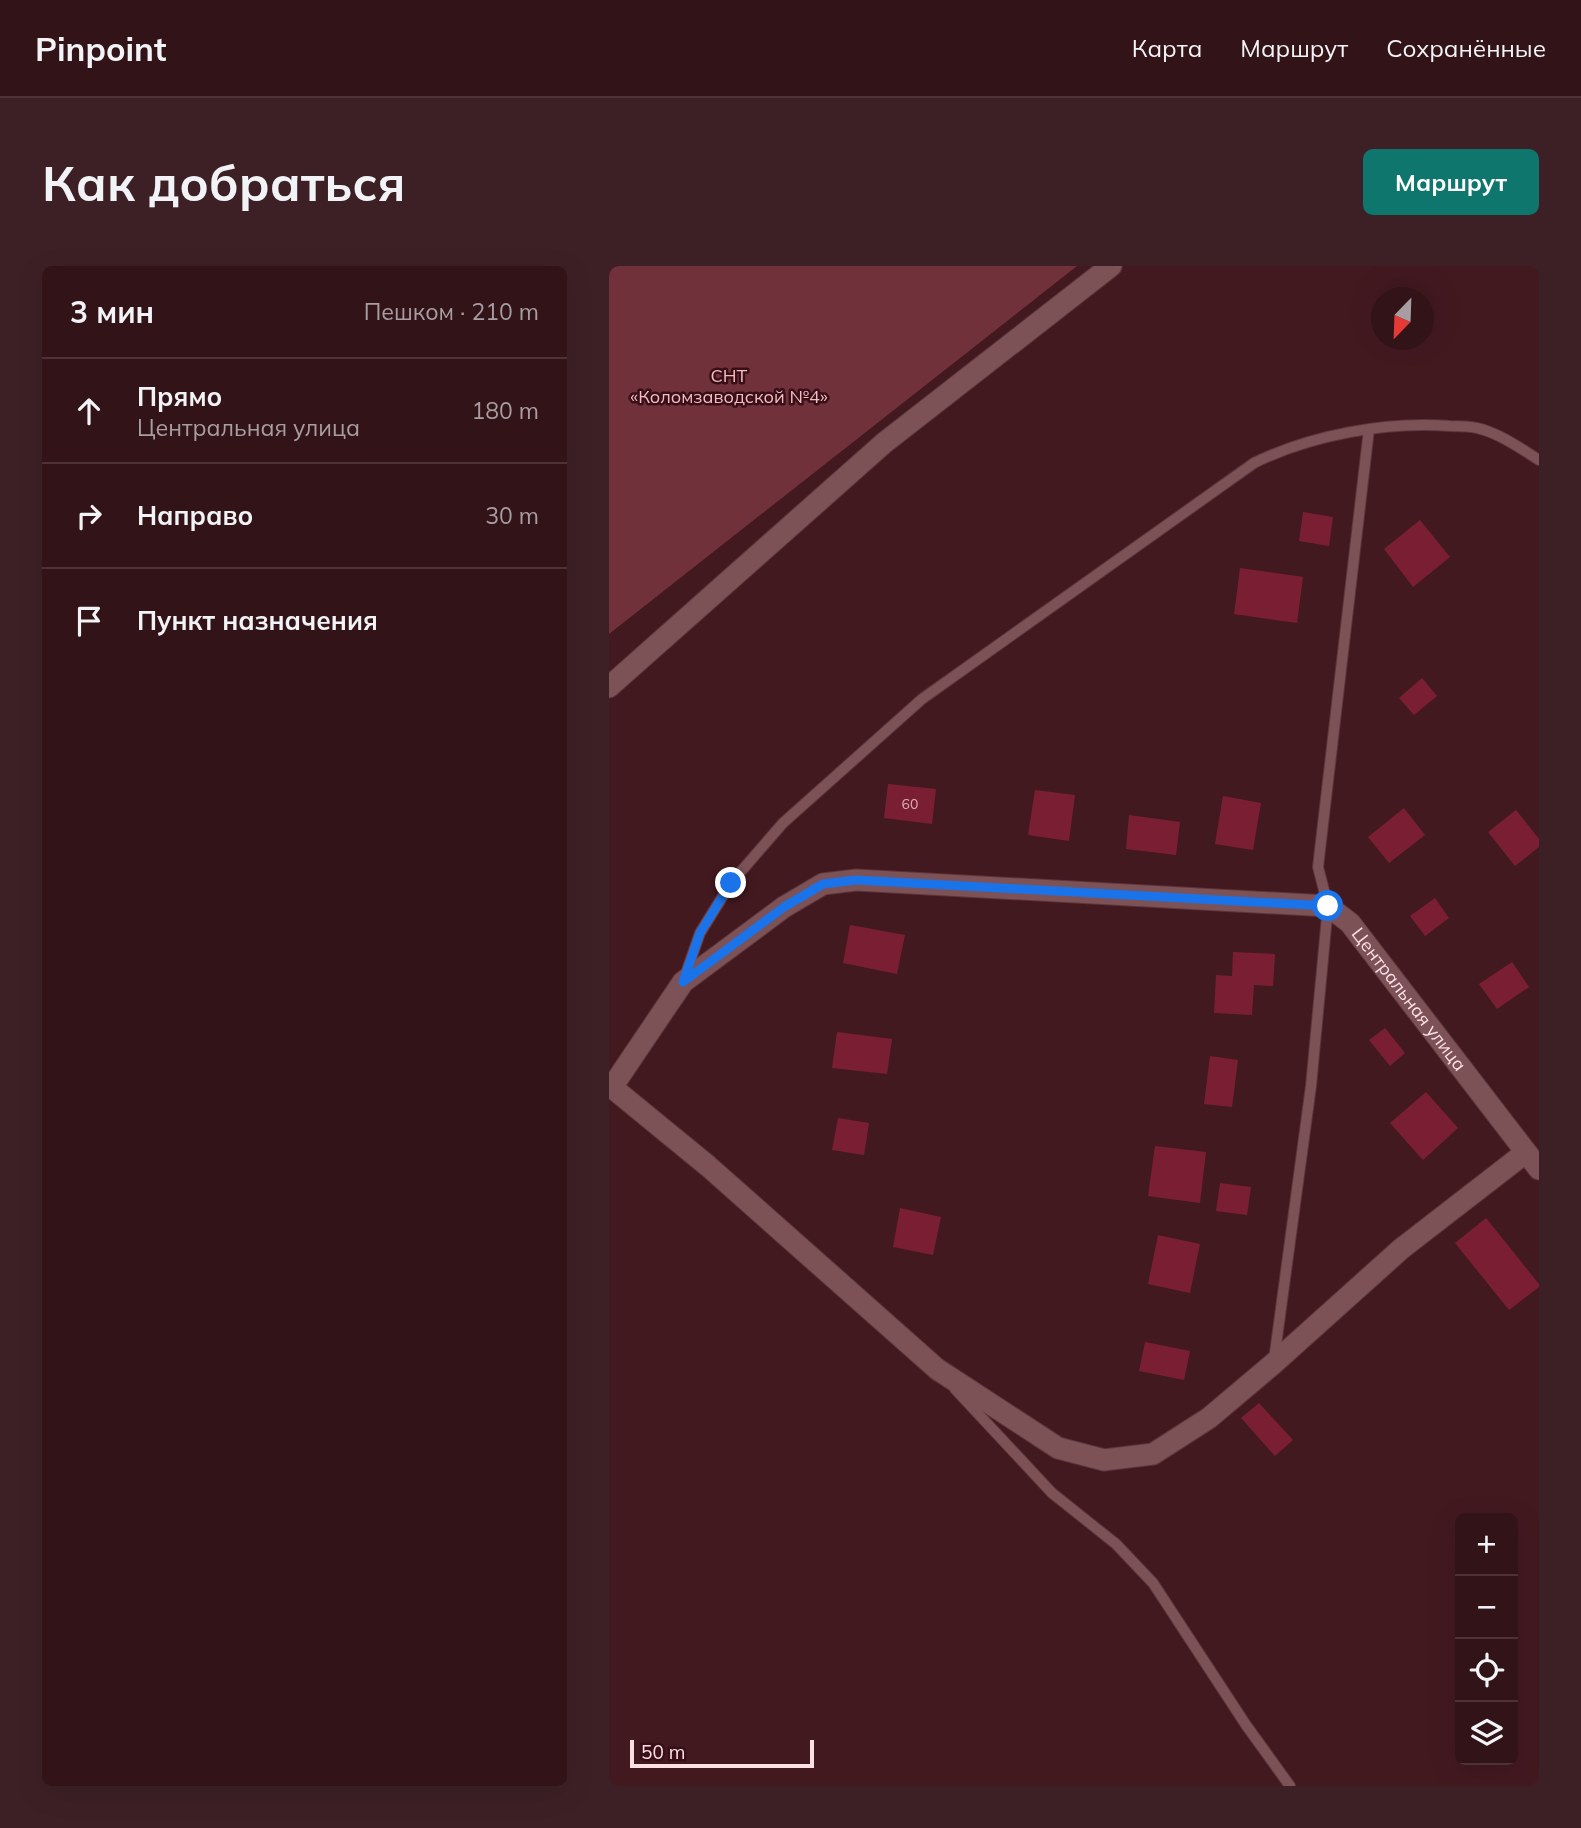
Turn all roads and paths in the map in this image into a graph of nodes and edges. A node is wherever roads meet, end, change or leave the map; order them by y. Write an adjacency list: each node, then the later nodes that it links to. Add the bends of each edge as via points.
1 (1111, 266): 4 (street, via 884,443)
2 (1369, 429): 3 (lane, via 1418,424 1476,428); 5 (lane, via 1318,867); 6 (lane, via 1280,450 1255,463 922,698 783,823 731,883 700,933)
3 (1539, 460)
4 (609, 687)
5 (1328, 906): 6 (street, via 856,880 823,884 784,907); 8 (street, Центральная улица, via 1350,923); 9 (lane, via 1311,1086)
6 (683, 982): 7 (street)
7 (611, 1086): 10 (street)
8 (1532, 1161): 9 (street, via 1401,1249)
9 (1273, 1364): 10 (street, via 1209,1418 1153,1454 1104,1460 1058,1448)
10 (937, 1369): 11 (lane, via 1052,1493 1116,1544 1153,1583)
11 (1290, 1786)

